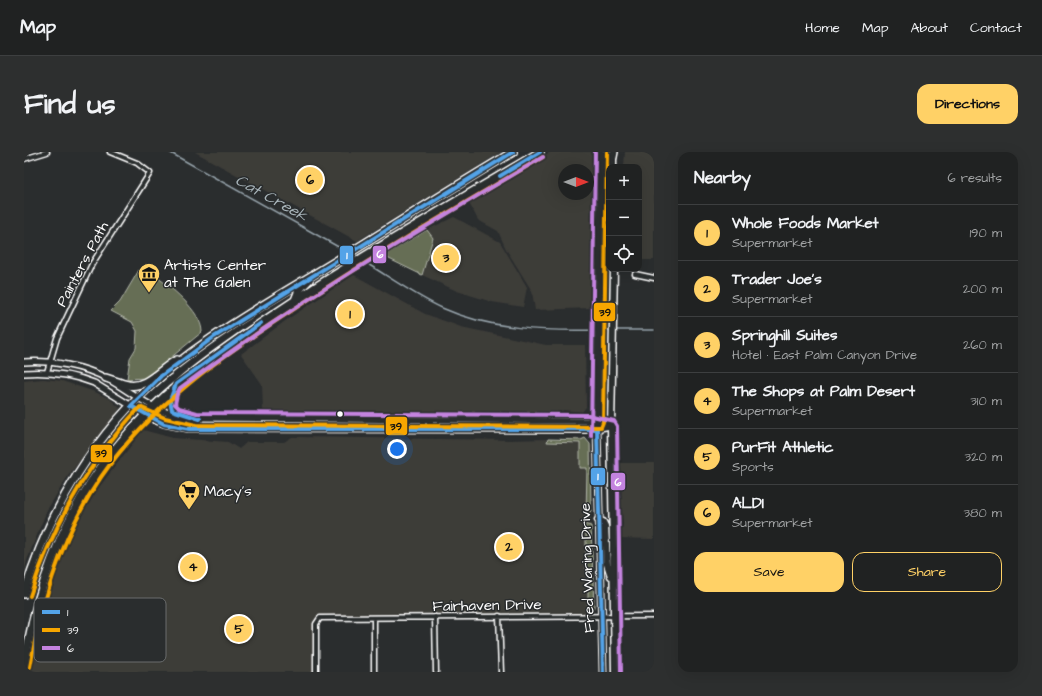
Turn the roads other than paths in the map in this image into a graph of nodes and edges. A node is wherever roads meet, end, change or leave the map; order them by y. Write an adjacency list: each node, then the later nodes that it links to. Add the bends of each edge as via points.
1 (47, 152): 6 (street)
2 (110, 152): 17 (street, Painters Path, via 137,163 150,173 92,264)
3 (513, 152): 10 (main road)
4 (540, 152): 14 (main road)
5 (601, 154): 7 (main road); 8 (main road, Fred Waring Drive)
6 (24, 159)
7 (606, 170)
8 (600, 200): 9 (main road, via 606,210); 27 (main road, Fred Waring Drive)
9 (607, 236)
10 (318, 272): 14 (main road, via 299,290); 15 (main road)
11 (614, 272): 28 (main road, Fred Waring Drive)
12 (635, 274): 13 (street)
13 (654, 278)
14 (295, 300): 21 (main road)
15 (188, 355): 20 (main road, via 166,366 142,384 128,385); 22 (main road, via 161,376)
16 (24, 362): 17 (street)
17 (49, 363): 18 (street, Painters Path); 20 (street, via 78,368)
18 (47, 372): 19 (street); 23 (street, via 70,375 94,383)
19 (24, 373)
20 (106, 378): 22 (street)
21 (176, 384): 24 (main road); 26 (main road, via 169,406 172,410)
22 (139, 399): 23 (main road); 24 (street)
23 (131, 406): 25 (street); 32 (main road, via 102,439 60,503 33,565)
24 (152, 407): 25 (main road); 26 (street)
25 (144, 415): 29 (street, via 164,424 201,429); 33 (main road, via 113,451 74,511 60,540)
26 (196, 419): 27 (street)
27 (597, 422): 28 (street); 29 (main road, Fred Waring Drive)
28 (611, 426): 29 (street); 31 (main road, Fred Waring Drive)
29 (597, 430): 30 (main road, Fred Waring Drive)
30 (598, 520): 31 (main road, via 605,526 607,564); 35 (main road, Fred Waring Drive)
31 (613, 581): 36 (main road, Fred Waring Drive)
32 (24, 594)
33 (39, 598)
34 (499, 616): 35 (street, Fairhaven Drive); 38 (street, Fairhaven Drive); 45 (street)
35 (602, 616): 36 (street, Fairhaven Drive); 46 (main road, Fred Waring Drive)
36 (614, 616): 37 (street, Fairhaven Drive); 47 (main road, Fred Waring Drive)
37 (654, 616)
38 (435, 617): 39 (street, Fairhaven Drive); 44 (street)
39 (374, 618): 42 (street, Fairhaven Drive, via 320,618 316,624); 43 (street)
40 (34, 619): 41 (main road)
41 (24, 666)
42 (316, 672)
43 (374, 672)
44 (436, 672)
45 (501, 672)
46 (602, 672)
47 (615, 672)

